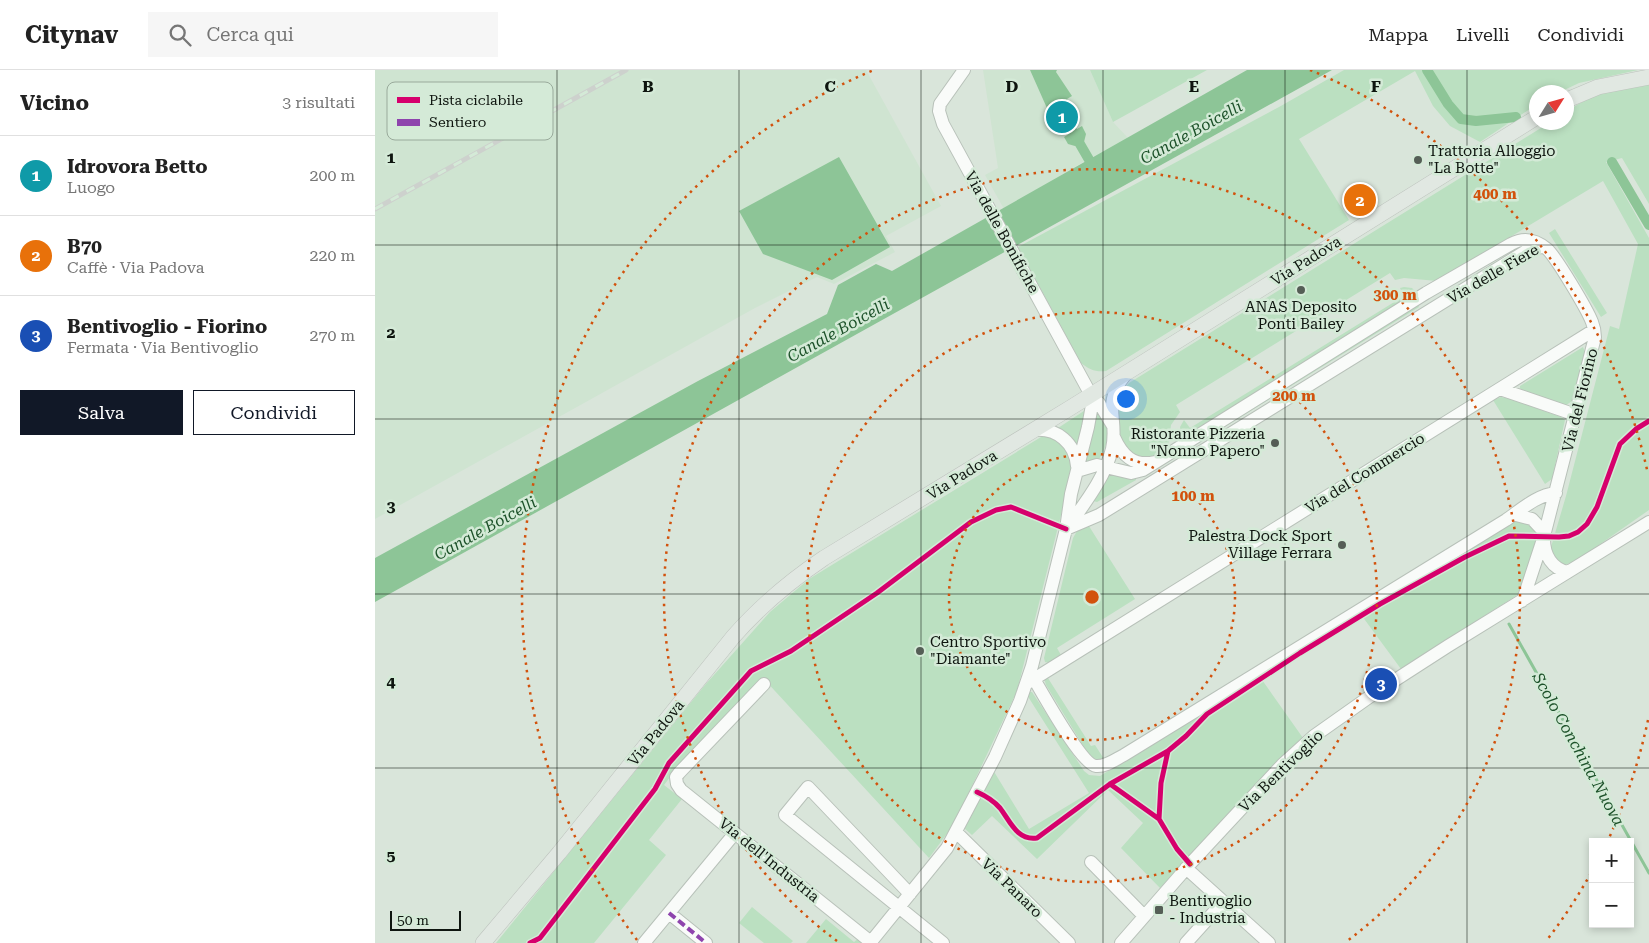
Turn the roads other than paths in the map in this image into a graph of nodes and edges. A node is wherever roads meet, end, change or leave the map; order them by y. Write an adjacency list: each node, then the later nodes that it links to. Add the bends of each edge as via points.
1 (964, 70): 11 (street, Via delle Bonifiche, via 940,104 943,124)
2 (1649, 78): 3 (main road, via 1597,87)
3 (1574, 97)
4 (1529, 122): 9 (main road, Via Padova)
5 (1544, 247): 6 (street, Via delle Fiere, via 1527,239 1518,240); 7 (street, Via delle Fiere, via 1525,251); 8 (street, Via del Fiorino, via 1551,253 1590,317)
6 (1426, 294): 7 (street, Via delle Fiere); 15 (street, Via delle Fiere)
7 (1434, 308): 20 (street, Via delle Fiere)
8 (1594, 330): 10 (street, Via del Commercio); 12 (street, Via del Fiorino, via 1593,349)
9 (1127, 373): 11 (main road, Via Padova); 14 (street, via 1112,398)
10 (1500, 389): 12 (street); 31 (street, Via del Commercio)
11 (1091, 395): 13 (main road, Via Padova); 14 (street, Via delle Bonifiche, via 1099,403); 17 (street, via 1089,421)
12 (1576, 415): 18 (street, Via del Fiorino)
13 (1035, 430): 17 (street, via 1050,430 1072,448 1076,457); 43 (main road, Via Padova, via 819,562 767,601 733,637)
14 (1113, 431): 15 (street, via 1119,449 1127,458 1147,464); 16 (street, via 1112,449)
15 (1157, 461): 16 (street, Via delle Fiere, via 1131,473)
16 (1105, 468): 17 (street, Via delle Fiere, via 1097,465); 19 (street)
17 (1075, 477): 19 (street, via 1076,496); 24 (street)
18 (1556, 493): 21 (street, Via del Fiorino); 22 (street, via 1541,496)
19 (1084, 504): 20 (street, via 1097,508); 24 (street)
20 (1113, 506): 24 (street, Via delle Fiere)
21 (1551, 510): 22 (street, via 1536,509); 25 (street, Via del Fiorino)
22 (1511, 517): 25 (street, via 1532,519); 31 (street, via 1103,766 1095,766 1086,760)
23 (1649, 522): 28 (street, Via Bentivoglio)
24 (1066, 529): 31 (street)
25 (1545, 534): 26 (street, Via del Fiorino, via 1545,548); 27 (street, Via del Fiorino)
26 (1551, 563): 28 (street); 29 (street, Via del Fiorino, via 1554,574)
27 (1534, 567): 29 (street); 30 (street, Via del Fiorino)
28 (1568, 572): 29 (street, Via Bentivoglio)
29 (1549, 584): 30 (street, Via Bentivoglio)
30 (1522, 601): 36 (street, Via Bentivoglio, via 1440,651 1314,736)
31 (1030, 681): 33 (street)
32 (764, 684): 34 (street, Via dell'Industria, via 676,779 678,787)
33 (956, 832): 37 (street); 48 (street, Via Panaro)
34 (735, 833): 40 (street); 46 (street, Via dell'Industria)
35 (1091, 862): 41 (street)
36 (1186, 868): 38 (street); 41 (street, Via Bentivoglio)
37 (910, 894): 39 (street); 39 (street, via 808,787 785,814)
38 (1223, 902): 42 (street); 50 (street)
39 (899, 907): 46 (street); 47 (street)
40 (669, 913): 44 (street); 45 (street)
41 (1144, 916): 49 (street, Via Bentivoglio)
42 (1189, 940)
43 (483, 943)
44 (645, 943)
45 (707, 943)
46 (871, 943)
47 (943, 943)
48 (1069, 943)
49 (1121, 943)
50 (1269, 943)

